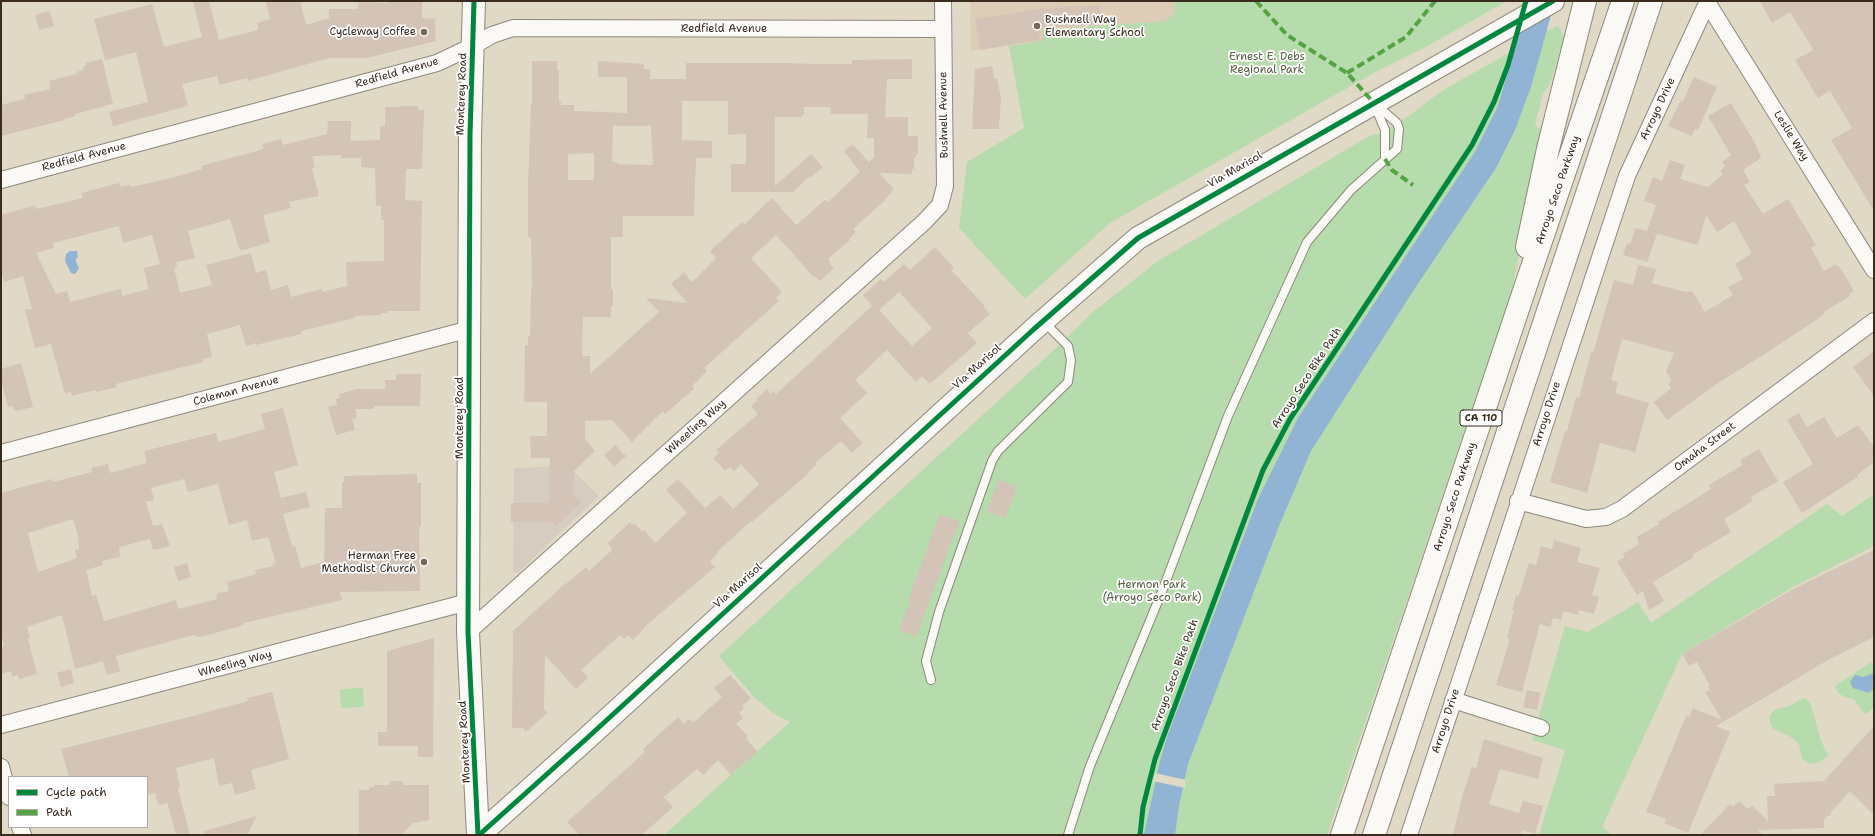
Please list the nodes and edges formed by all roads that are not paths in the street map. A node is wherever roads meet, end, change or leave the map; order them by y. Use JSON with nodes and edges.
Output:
{"nodes":[{"id":1,"x":474,"y":1,"type":"edge"},
{"id":2,"x":943,"y":1,"type":"edge"},
{"id":3,"x":1553,"y":1,"type":"edge"},
{"id":4,"x":1585,"y":1,"type":"edge"},
{"id":5,"x":1622,"y":1,"type":"edge"},
{"id":6,"x":1651,"y":1,"type":"edge"},
{"id":7,"x":1708,"y":2,"type":"edge"},
{"id":8,"x":942,"y":29,"type":"junction"},
{"id":9,"x":473,"y":46,"type":"junction"},
{"id":10,"x":1374,"y":103,"type":"junction"},
{"id":11,"x":1385,"y":159,"type":"junction"},
{"id":12,"x":1,"y":180,"type":"edge"},
{"id":13,"x":924,"y":222,"type":"joint"},
{"id":14,"x":1874,"y":270,"type":"edge"},
{"id":15,"x":1526,"y":285,"type":"junction"},
{"id":16,"x":1874,"y":320,"type":"edge"},
{"id":17,"x":1043,"y":322,"type":"junction"},
{"id":18,"x":470,"y":329,"type":"junction"},
{"id":19,"x":1,"y":453,"type":"edge"},
{"id":20,"x":1518,"y":501,"type":"junction"},
{"id":21,"x":468,"y":602,"type":"junction"},
{"id":22,"x":468,"y":632,"type":"junction"},
{"id":23,"x":931,"y":680,"type":"dead end"},
{"id":24,"x":1453,"y":700,"type":"junction"},
{"id":25,"x":1,"y":725,"type":"edge"},
{"id":26,"x":1541,"y":728,"type":"dead end"},
{"id":27,"x":1,"y":767,"type":"edge"},
{"id":28,"x":8,"y":793,"type":"edge"},
{"id":29,"x":479,"y":835,"type":"edge"},
{"id":30,"x":1068,"y":835,"type":"edge"},
{"id":31,"x":1342,"y":835,"type":"edge"},
{"id":32,"x":1374,"y":835,"type":"edge"},
{"id":33,"x":1409,"y":835,"type":"edge"}],
"edges":[{"from":1,"to":9,"type":"main road","name":"Monterey Road"},
{"from":2,"to":8,"type":"street","name":"Bushnell Avenue"},
{"from":3,"to":10,"type":"main road","name":"Via Marisol"},
{"from":4,"to":15,"type":"main road"},
{"from":5,"to":15,"type":"main road","name":"Arroyo Seco Parkway","number":"CA 110"},
{"from":6,"to":32,"type":"main road","number":"CA 110"},
{"from":7,"to":14,"type":"street","name":"Leslie Way"},
{"from":7,"to":20,"type":"street","name":"Arroyo Drive"},
{"from":8,"to":9,"type":"street","name":"Redfield Avenue"},
{"from":8,"to":13,"type":"street","name":"Bushnell Avenue"},
{"from":9,"to":12,"type":"street","name":"Redfield Avenue"},
{"from":9,"to":18,"type":"main road","name":"Monterey Road"},
{"from":10,"to":11,"type":"lane"},
{"from":10,"to":11,"type":"lane"},
{"from":10,"to":17,"type":"main road","name":"Via Marisol"},
{"from":11,"to":30,"type":"lane"},
{"from":13,"to":22,"type":"street","name":"Wheeling Way"},
{"from":15,"to":31,"type":"main road","name":"Arroyo Seco Parkway","number":"CA 110"},
{"from":16,"to":20,"type":"street","name":"Omaha Street"},
{"from":17,"to":23,"type":"lane"},
{"from":17,"to":29,"type":"main road","name":"Via Marisol"},
{"from":18,"to":19,"type":"street","name":"Coleman Avenue"},
{"from":18,"to":21,"type":"main road","name":"Monterey Road"},
{"from":20,"to":24,"type":"street","name":"Arroyo Drive"},
{"from":21,"to":22,"type":"main road","name":"Monterey Road"},
{"from":21,"to":25,"type":"street","name":"Wheeling Way"},
{"from":22,"to":29,"type":"main road","name":"Monterey Road"},
{"from":24,"to":26,"type":"street"},
{"from":24,"to":33,"type":"street","name":"Arroyo Drive"},
{"from":27,"to":28,"type":"street"}]}
